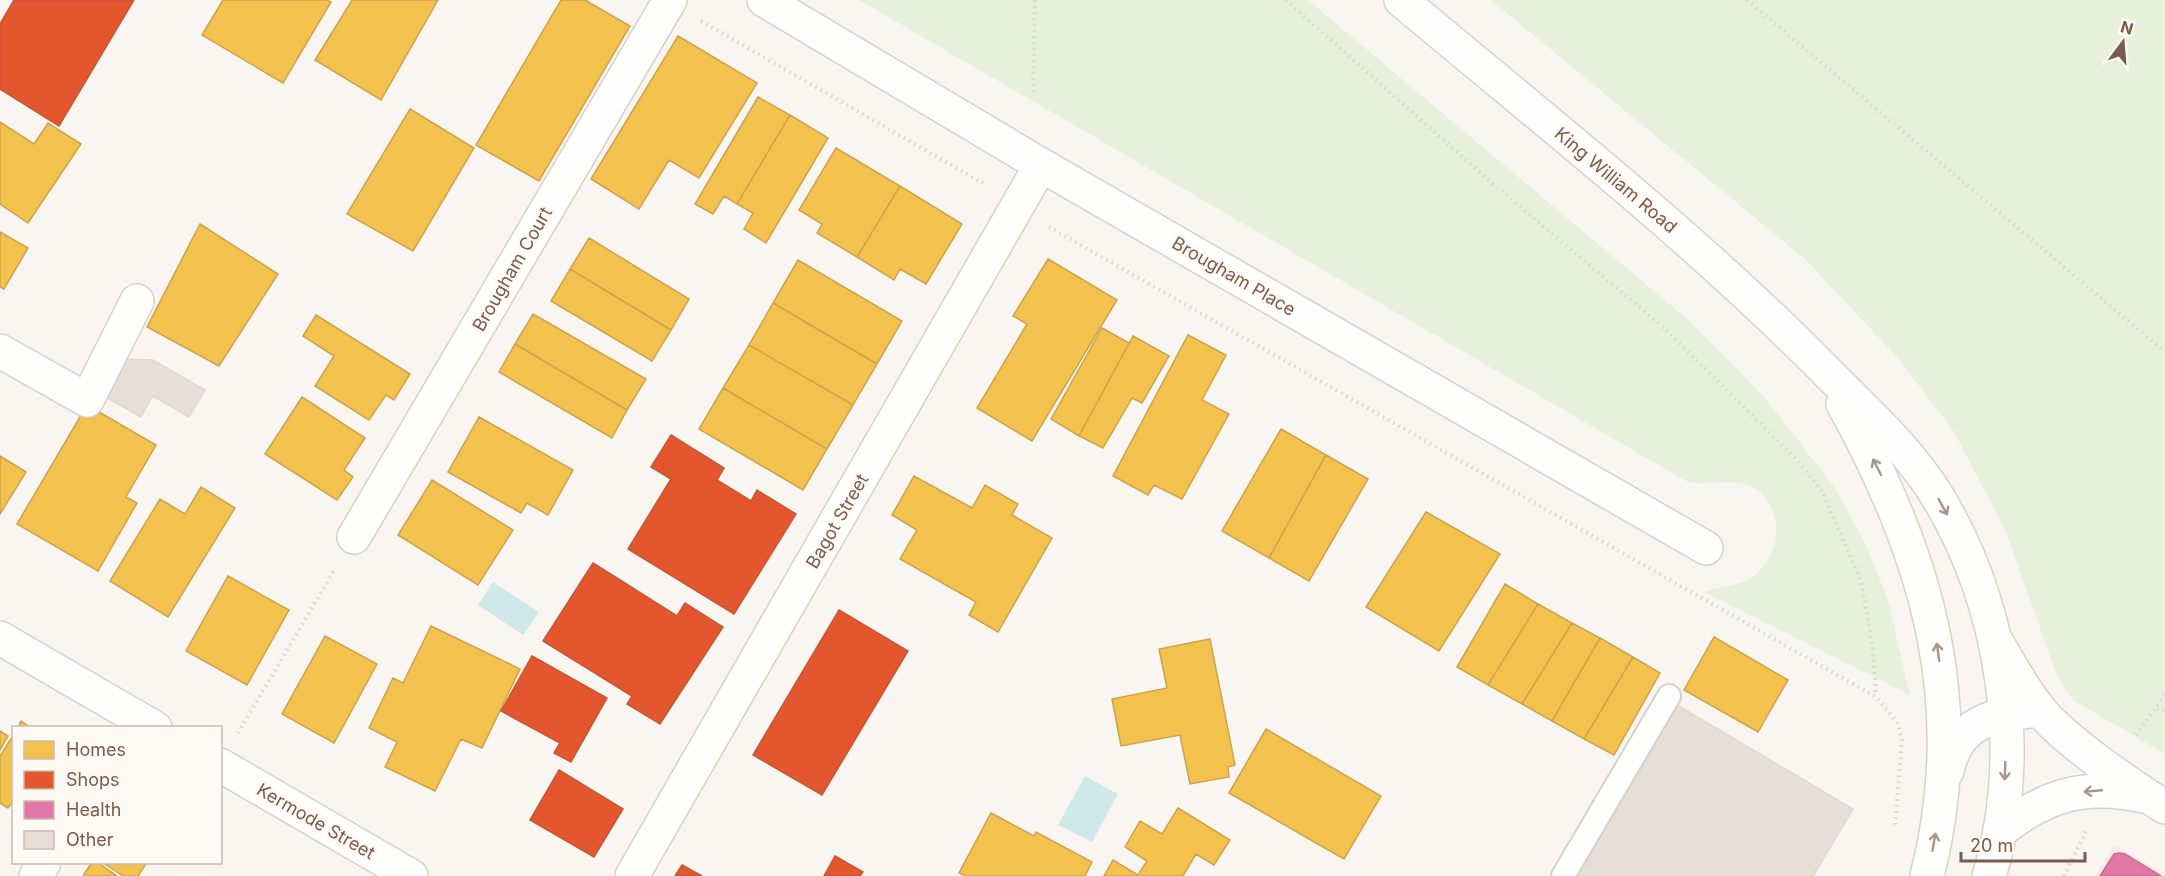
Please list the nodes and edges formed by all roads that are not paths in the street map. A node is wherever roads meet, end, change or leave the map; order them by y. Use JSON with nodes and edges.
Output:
{"nodes":[{"id":1,"x":764,"y":0,"type":"edge"},
{"id":2,"x":1401,"y":0,"type":"edge"},
{"id":3,"x":669,"y":1,"type":"edge"},
{"id":4,"x":1041,"y":165,"type":"junction"},
{"id":5,"x":137,"y":301,"type":"dead end"},
{"id":6,"x":0,"y":351,"type":"edge"},
{"id":7,"x":1823,"y":368,"type":"junction"},
{"id":8,"x":354,"y":537,"type":"road end"},
{"id":9,"x":1706,"y":548,"type":"dead end"},
{"id":10,"x":1993,"y":635,"type":"junction"},
{"id":11,"x":0,"y":638,"type":"edge"},
{"id":12,"x":1669,"y":696,"type":"dead end"},
{"id":13,"x":2040,"y":710,"type":"junction"},
{"id":14,"x":2006,"y":713,"type":"junction"},
{"id":15,"x":137,"y":723,"type":"edge"},
{"id":16,"x":226,"y":754,"type":"edge"},
{"id":17,"x":2158,"y":802,"type":"edge"},
{"id":18,"x":1940,"y":808,"type":"junction"},
{"id":19,"x":2000,"y":831,"type":"junction"},
{"id":20,"x":411,"y":876,"type":"edge"},
{"id":21,"x":632,"y":876,"type":"edge"},
{"id":22,"x":1563,"y":876,"type":"edge"},
{"id":23,"x":1927,"y":876,"type":"edge"},
{"id":24,"x":1989,"y":876,"type":"edge"}],
"edges":[{"from":1,"to":4,"type":"street","name":"Brougham Place"},
{"from":2,"to":7,"type":"street","name":"King William Road"},
{"from":3,"to":8,"type":"street","name":"Brougham Court"},
{"from":4,"to":9,"type":"street","name":"Brougham Place"},
{"from":4,"to":21,"type":"street","name":"Bagot Street"},
{"from":5,"to":6,"type":"street"},
{"from":7,"to":10,"type":"street","name":"King William Road","one_way":true},
{"from":18,"to":7,"type":"street","name":"King William Road","one_way":true},
{"from":10,"to":13,"type":"street"},
{"from":10,"to":14,"type":"street","name":"King William Road"},
{"from":11,"to":15,"type":"street"},
{"from":12,"to":22,"type":"lane"},
{"from":13,"to":14,"type":"street"},
{"from":13,"to":17,"type":"street"},
{"from":14,"to":18,"type":"street"},
{"from":14,"to":19,"type":"street","name":"King William Road","one_way":true},
{"from":16,"to":20,"type":"street","name":"Kermode Street"},
{"from":17,"to":19,"type":"street","one_way":true},
{"from":23,"to":18,"type":"street","name":"King William Road","one_way":true},
{"from":19,"to":24,"type":"street","name":"King William Road"}]}
